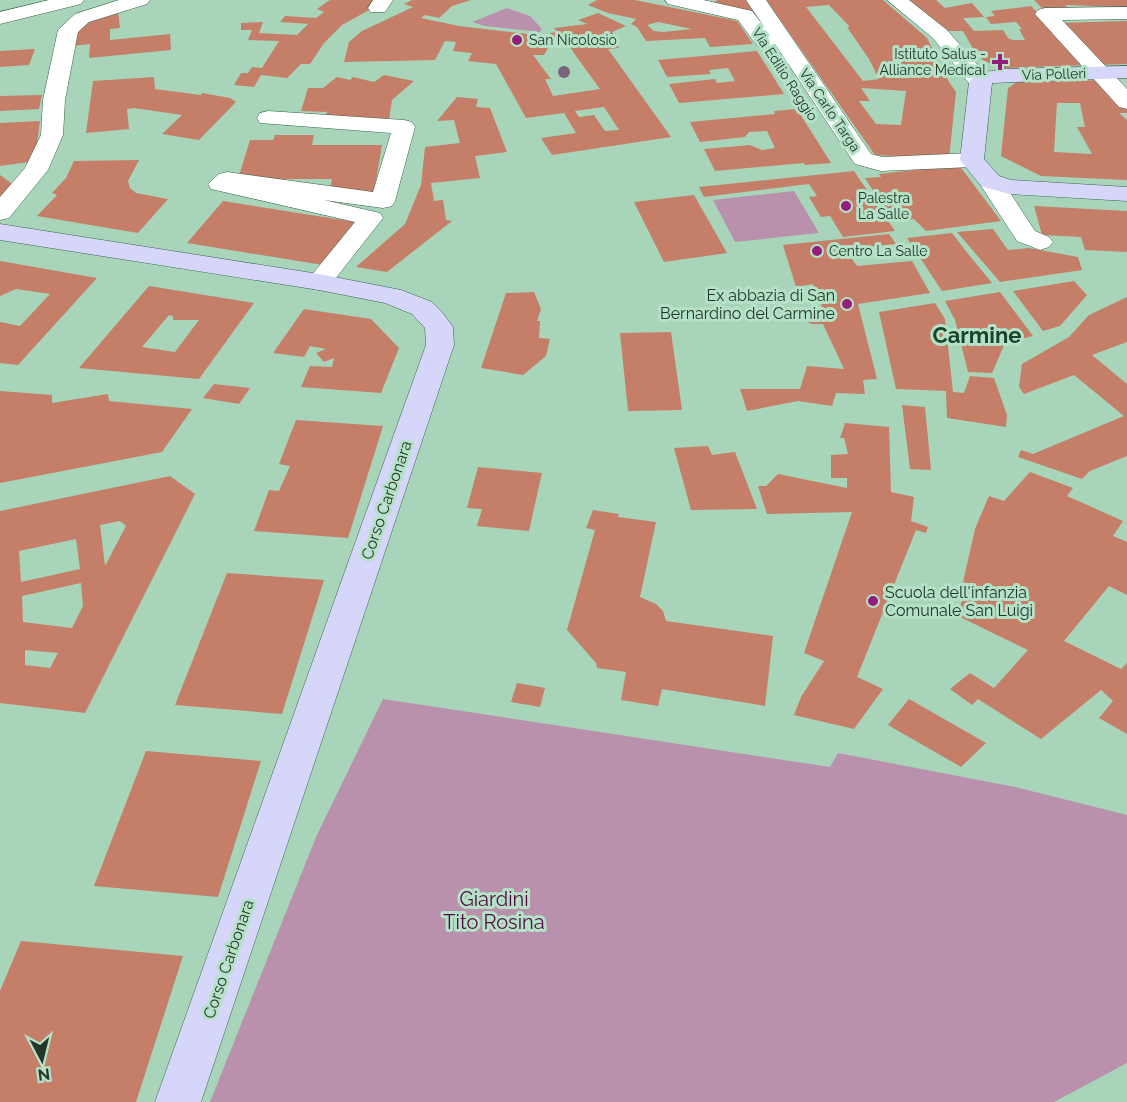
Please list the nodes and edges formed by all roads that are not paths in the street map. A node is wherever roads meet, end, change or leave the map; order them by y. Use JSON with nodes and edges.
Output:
{"nodes":[{"id":1,"x":20,"y":0,"type":"edge"},
{"id":2,"x":74,"y":0,"type":"edge"},
{"id":3,"x":140,"y":0,"type":"edge"},
{"id":4,"x":675,"y":0,"type":"edge"},
{"id":5,"x":756,"y":0,"type":"edge"},
{"id":6,"x":897,"y":0,"type":"edge"},
{"id":7,"x":0,"y":9,"type":"edge"},
{"id":8,"x":1127,"y":13,"type":"edge"},
{"id":9,"x":0,"y":18,"type":"edge"},
{"id":10,"x":1099,"y":72,"type":"junction"},
{"id":11,"x":1127,"y":72,"type":"edge"},
{"id":12,"x":980,"y":82,"type":"junction"},
{"id":13,"x":1127,"y":102,"type":"edge"},
{"id":14,"x":268,"y":118,"type":"dead end"},
{"id":15,"x":972,"y":160,"type":"junction"},
{"id":16,"x":844,"y":164,"type":"dead end"},
{"id":17,"x":990,"y":180,"type":"junction"},
{"id":18,"x":1127,"y":194,"type":"edge"},
{"id":19,"x":0,"y":213,"type":"edge"},
{"id":20,"x":0,"y":232,"type":"edge"},
{"id":21,"x":1040,"y":242,"type":"dead end"},
{"id":22,"x":319,"y":282,"type":"junction"},
{"id":23,"x":178,"y":1102,"type":"edge"}],
"edges":[{"from":1,"to":7,"type":"street"},
{"from":2,"to":9,"type":"street"},
{"from":3,"to":19,"type":"street"},
{"from":4,"to":16,"type":"street","name":"Via Edilio Raggio"},
{"from":5,"to":15,"type":"street","name":"Via Carlo Targa"},
{"from":6,"to":12,"type":"street"},
{"from":8,"to":10,"type":"street"},
{"from":10,"to":11,"type":"street","name":"Via Polleri"},
{"from":10,"to":12,"type":"street","name":"Via Polleri"},
{"from":10,"to":13,"type":"street"},
{"from":12,"to":15,"type":"street"},
{"from":14,"to":22,"type":"street"},
{"from":15,"to":17,"type":"street"},
{"from":17,"to":18,"type":"street"},
{"from":17,"to":21,"type":"street"},
{"from":20,"to":22,"type":"street","name":"Corso Carbonara"},
{"from":22,"to":23,"type":"street","name":"Corso Carbonara"}]}
